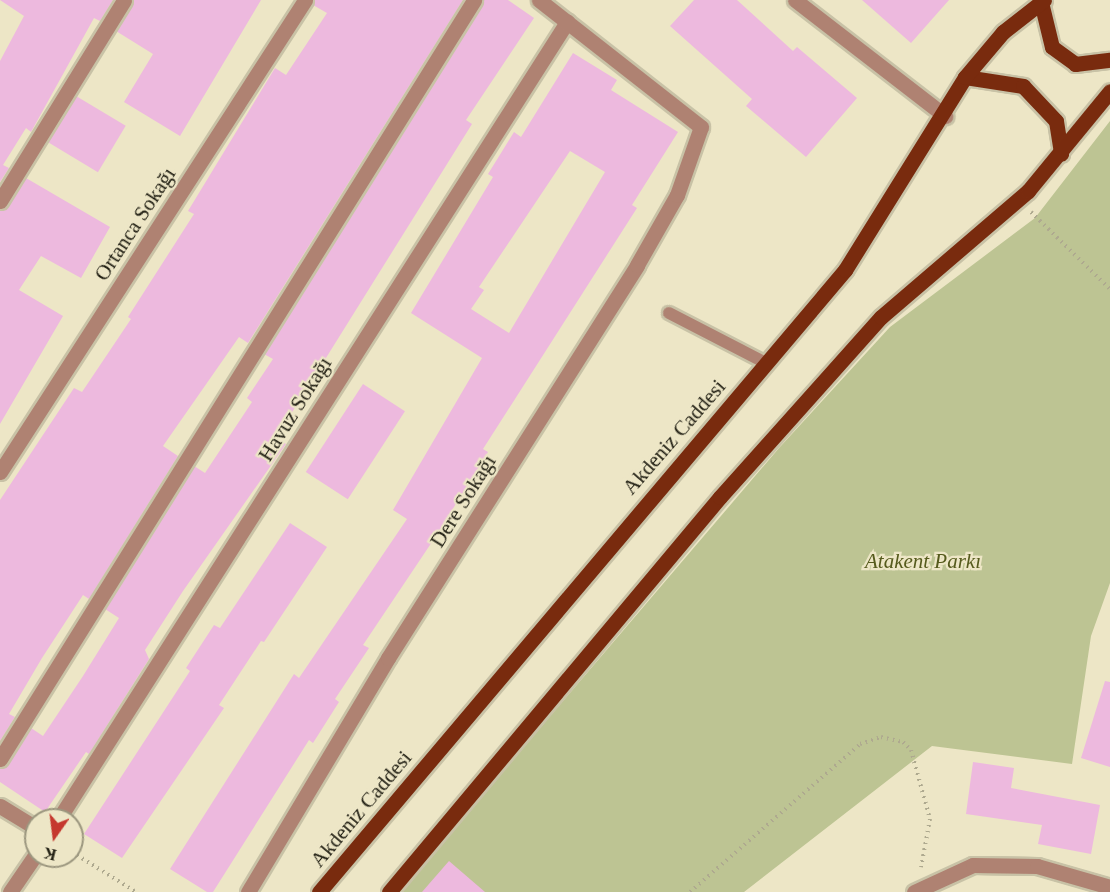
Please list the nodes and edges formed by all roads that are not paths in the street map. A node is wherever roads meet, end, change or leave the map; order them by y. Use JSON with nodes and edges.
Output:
{"nodes":[{"id":1,"x":124,"y":0,"type":"edge"},
{"id":2,"x":304,"y":0,"type":"edge"},
{"id":3,"x":474,"y":0,"type":"edge"},
{"id":4,"x":539,"y":0,"type":"edge"},
{"id":5,"x":795,"y":0,"type":"edge"},
{"id":6,"x":1042,"y":1,"type":"edge"},
{"id":7,"x":567,"y":22,"type":"junction"},
{"id":8,"x":1110,"y":60,"type":"edge"},
{"id":9,"x":965,"y":77,"type":"junction"},
{"id":10,"x":1110,"y":92,"type":"edge"},
{"id":11,"x":945,"y":116,"type":"junction"},
{"id":12,"x":1061,"y":154,"type":"junction"},
{"id":13,"x":0,"y":201,"type":"edge"},
{"id":14,"x":669,"y":313,"type":"dead end"},
{"id":15,"x":765,"y":363,"type":"junction"},
{"id":16,"x":0,"y":472,"type":"edge"},
{"id":17,"x":0,"y":759,"type":"edge"},
{"id":18,"x":0,"y":806,"type":"edge"},
{"id":19,"x":66,"y":808,"type":"edge"},
{"id":20,"x":24,"y":821,"type":"edge"},
{"id":21,"x":26,"y":868,"type":"edge"},
{"id":22,"x":1110,"y":887,"type":"edge"},
{"id":23,"x":253,"y":890,"type":"edge"},
{"id":24,"x":916,"y":890,"type":"edge"},
{"id":25,"x":10,"y":892,"type":"edge"},
{"id":26,"x":319,"y":892,"type":"edge"},
{"id":27,"x":389,"y":892,"type":"edge"}],
"edges":[{"from":1,"to":13,"type":"street"},
{"from":2,"to":16,"type":"street","name":"Ortanca Sokağı"},
{"from":3,"to":17,"type":"street"},
{"from":4,"to":7,"type":"street"},
{"from":5,"to":11,"type":"street"},
{"from":6,"to":8,"type":"main road"},
{"from":6,"to":9,"type":"main road","name":"Akdeniz Caddesi"},
{"from":7,"to":19,"type":"street","name":"Havuz Sokağı"},
{"from":7,"to":23,"type":"street","name":"Dere Sokağı"},
{"from":9,"to":11,"type":"main road","name":"Akdeniz Caddesi"},
{"from":9,"to":12,"type":"main road"},
{"from":10,"to":12,"type":"main road"},
{"from":11,"to":15,"type":"main road","name":"Akdeniz Caddesi"},
{"from":12,"to":27,"type":"main road"},
{"from":14,"to":15,"type":"lane"},
{"from":15,"to":26,"type":"main road","name":"Akdeniz Caddesi"},
{"from":18,"to":20,"type":"street"},
{"from":21,"to":25,"type":"street"},
{"from":22,"to":24,"type":"street"}]}
